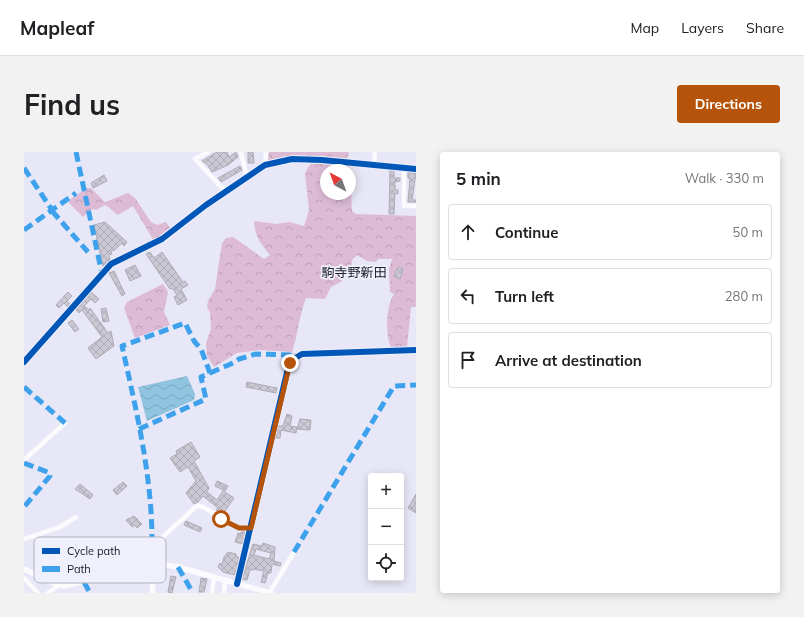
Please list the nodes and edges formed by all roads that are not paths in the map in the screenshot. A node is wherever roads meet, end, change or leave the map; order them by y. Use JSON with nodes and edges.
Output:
{"nodes":[{"id":1,"x":208,"y":152,"type":"edge"},
{"id":2,"x":241,"y":152,"type":"edge"},
{"id":3,"x":266,"y":152,"type":"edge"},
{"id":4,"x":375,"y":152,"type":"edge"},
{"id":5,"x":374,"y":164,"type":"junction"},
{"id":6,"x":265,"y":165,"type":"junction"},
{"id":7,"x":404,"y":168,"type":"junction"},
{"id":8,"x":416,"y":169,"type":"edge"},
{"id":9,"x":247,"y":177,"type":"junction"},
{"id":10,"x":225,"y":191,"type":"junction"},
{"id":11,"x":416,"y":206,"type":"edge"},
{"id":12,"x":416,"y":350,"type":"edge"},
{"id":13,"x":24,"y":362,"type":"edge"},
{"id":14,"x":65,"y":423,"type":"dead end"},
{"id":15,"x":24,"y":460,"type":"edge"},
{"id":16,"x":76,"y":517,"type":"dead end"},
{"id":17,"x":251,"y":528,"type":"junction"},
{"id":18,"x":162,"y":537,"type":"edge"},
{"id":19,"x":24,"y":539,"type":"edge"},
{"id":20,"x":294,"y":552,"type":"dead end"},
{"id":21,"x":166,"y":565,"type":"edge"},
{"id":22,"x":24,"y":568,"type":"edge"},
{"id":23,"x":34,"y":573,"type":"edge"},
{"id":24,"x":214,"y":577,"type":"junction"},
{"id":25,"x":24,"y":578,"type":"edge"},
{"id":26,"x":225,"y":580,"type":"junction"},
{"id":27,"x":55,"y":583,"type":"edge"},
{"id":28,"x":80,"y":583,"type":"edge"},
{"id":29,"x":152,"y":583,"type":"edge"},
{"id":30,"x":237,"y":584,"type":"junction"},
{"id":31,"x":59,"y":585,"type":"junction"},
{"id":32,"x":38,"y":593,"type":"edge"},
{"id":33,"x":48,"y":593,"type":"edge"},
{"id":34,"x":153,"y":593,"type":"edge"},
{"id":35,"x":212,"y":593,"type":"edge"},
{"id":36,"x":224,"y":593,"type":"edge"},
{"id":37,"x":270,"y":593,"type":"edge"}],
"edges":[{"from":1,"to":10,"type":"street"},
{"from":2,"to":9,"type":"street"},
{"from":3,"to":6,"type":"street"},
{"from":4,"to":5,"type":"street"},
{"from":5,"to":6,"type":"street"},
{"from":5,"to":7,"type":"street"},
{"from":6,"to":9,"type":"street"},
{"from":7,"to":8,"type":"street"},
{"from":7,"to":11,"type":"street"},
{"from":9,"to":10,"type":"street"},
{"from":10,"to":13,"type":"street"},
{"from":12,"to":17,"type":"street"},
{"from":14,"to":15,"type":"street"},
{"from":16,"to":19,"type":"street"},
{"from":17,"to":18,"type":"street"},
{"from":17,"to":30,"type":"street"},
{"from":20,"to":37,"type":"street"},
{"from":21,"to":24,"type":"street"},
{"from":22,"to":23,"type":"street"},
{"from":24,"to":26,"type":"street"},
{"from":24,"to":35,"type":"street"},
{"from":25,"to":32,"type":"street"},
{"from":26,"to":30,"type":"street"},
{"from":26,"to":36,"type":"street"},
{"from":27,"to":31,"type":"street"},
{"from":28,"to":31,"type":"street"},
{"from":29,"to":34,"type":"street"},
{"from":30,"to":37,"type":"street"},
{"from":31,"to":33,"type":"street"}]}
